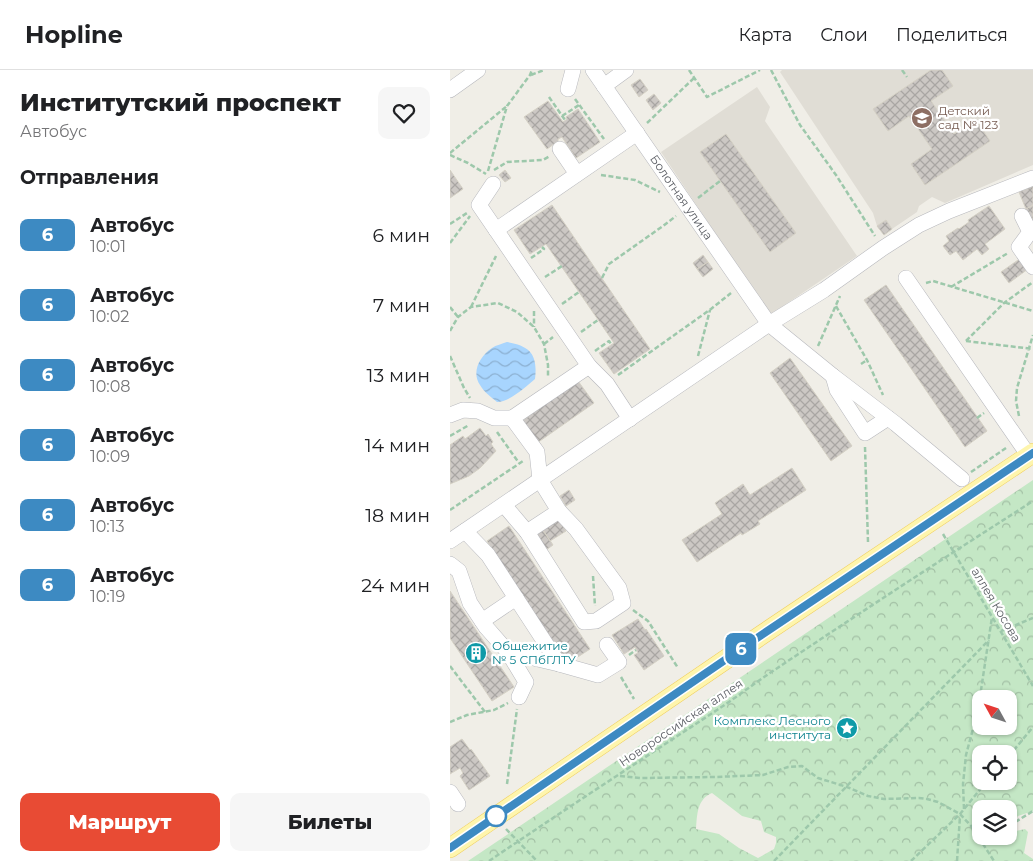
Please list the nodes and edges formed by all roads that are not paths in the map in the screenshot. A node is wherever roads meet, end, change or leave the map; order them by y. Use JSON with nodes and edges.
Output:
{"nodes":[{"id":1,"x":478,"y":70,"type":"edge"},
{"id":2,"x":573,"y":70,"type":"edge"},
{"id":3,"x":593,"y":70,"type":"edge"},
{"id":4,"x":626,"y":70,"type":"edge"},
{"id":5,"x":604,"y":86,"type":"junction"},
{"id":6,"x":450,"y":90,"type":"edge"},
{"id":7,"x":568,"y":90,"type":"road end"},
{"id":8,"x":637,"y":133,"type":"junction"},
{"id":9,"x":560,"y":149,"type":"road end"},
{"id":10,"x":579,"y":173,"type":"junction"},
{"id":11,"x":1033,"y":178,"type":"edge"},
{"id":12,"x":490,"y":179,"type":"road end"},
{"id":13,"x":1022,"y":216,"type":"dead end"},
{"id":14,"x":500,"y":236,"type":"junction"},
{"id":15,"x":1033,"y":267,"type":"edge"},
{"id":16,"x":909,"y":282,"type":"road end"},
{"id":17,"x":770,"y":324,"type":"junction"},
{"id":18,"x":586,"y":362,"type":"junction"},
{"id":19,"x":833,"y":376,"type":"junction"},
{"id":20,"x":450,"y":415,"type":"edge"},
{"id":21,"x":512,"y":418,"type":"junction"},
{"id":22,"x":888,"y":418,"type":"junction"},
{"id":23,"x":630,"y":419,"type":"junction"},
{"id":24,"x":1031,"y":455,"type":"edge"},
{"id":25,"x":962,"y":478,"type":"road end"},
{"id":26,"x":540,"y":480,"type":"junction"},
{"id":27,"x":504,"y":505,"type":"junction"},
{"id":28,"x":560,"y":511,"type":"junction"},
{"id":29,"x":527,"y":532,"type":"junction"},
{"id":30,"x":455,"y":536,"type":"edge"},
{"id":31,"x":450,"y":564,"type":"edge"},
{"id":32,"x":516,"y":598,"type":"junction"},
{"id":33,"x":482,"y":620,"type":"junction"},
{"id":34,"x":607,"y":645,"type":"dead end"},
{"id":35,"x":508,"y":652,"type":"junction"},
{"id":36,"x":559,"y":664,"type":"junction"},
{"id":37,"x":519,"y":698,"type":"road end"},
{"id":38,"x":450,"y":848,"type":"edge"}],
"edges":[{"from":1,"to":6,"type":"street"},
{"from":2,"to":7,"type":"street"},
{"from":3,"to":5,"type":"street","name":"Болотная улица"},
{"from":4,"to":5,"type":"street"},
{"from":5,"to":8,"type":"street","name":"Болотная улица"},
{"from":8,"to":10,"type":"street"},
{"from":8,"to":17,"type":"street","name":"Болотная улица"},
{"from":9,"to":10,"type":"street"},
{"from":10,"to":14,"type":"street"},
{"from":11,"to":17,"type":"street"},
{"from":12,"to":14,"type":"street"},
{"from":13,"to":15,"type":"street"},
{"from":14,"to":18,"type":"street"},
{"from":16,"to":24,"type":"street"},
{"from":17,"to":19,"type":"street","name":"Болотная улица"},
{"from":17,"to":23,"type":"street"},
{"from":18,"to":21,"type":"street"},
{"from":18,"to":23,"type":"street"},
{"from":19,"to":22,"type":"street","name":"Болотная улица"},
{"from":19,"to":22,"type":"street"},
{"from":20,"to":21,"type":"street"},
{"from":21,"to":26,"type":"street"},
{"from":22,"to":25,"type":"street","name":"Болотная улица"},
{"from":23,"to":26,"type":"street"},
{"from":24,"to":38,"type":"main road"},
{"from":26,"to":27,"type":"street"},
{"from":26,"to":28,"type":"street"},
{"from":27,"to":29,"type":"street"},
{"from":27,"to":30,"type":"street"},
{"from":28,"to":29,"type":"street"},
{"from":28,"to":29,"type":"street"},
{"from":30,"to":32,"type":"street"},
{"from":31,"to":33,"type":"street"},
{"from":32,"to":33,"type":"street"},
{"from":32,"to":36,"type":"street"},
{"from":33,"to":35,"type":"street"},
{"from":34,"to":36,"type":"street"},
{"from":35,"to":36,"type":"street"},
{"from":35,"to":37,"type":"street"}]}
